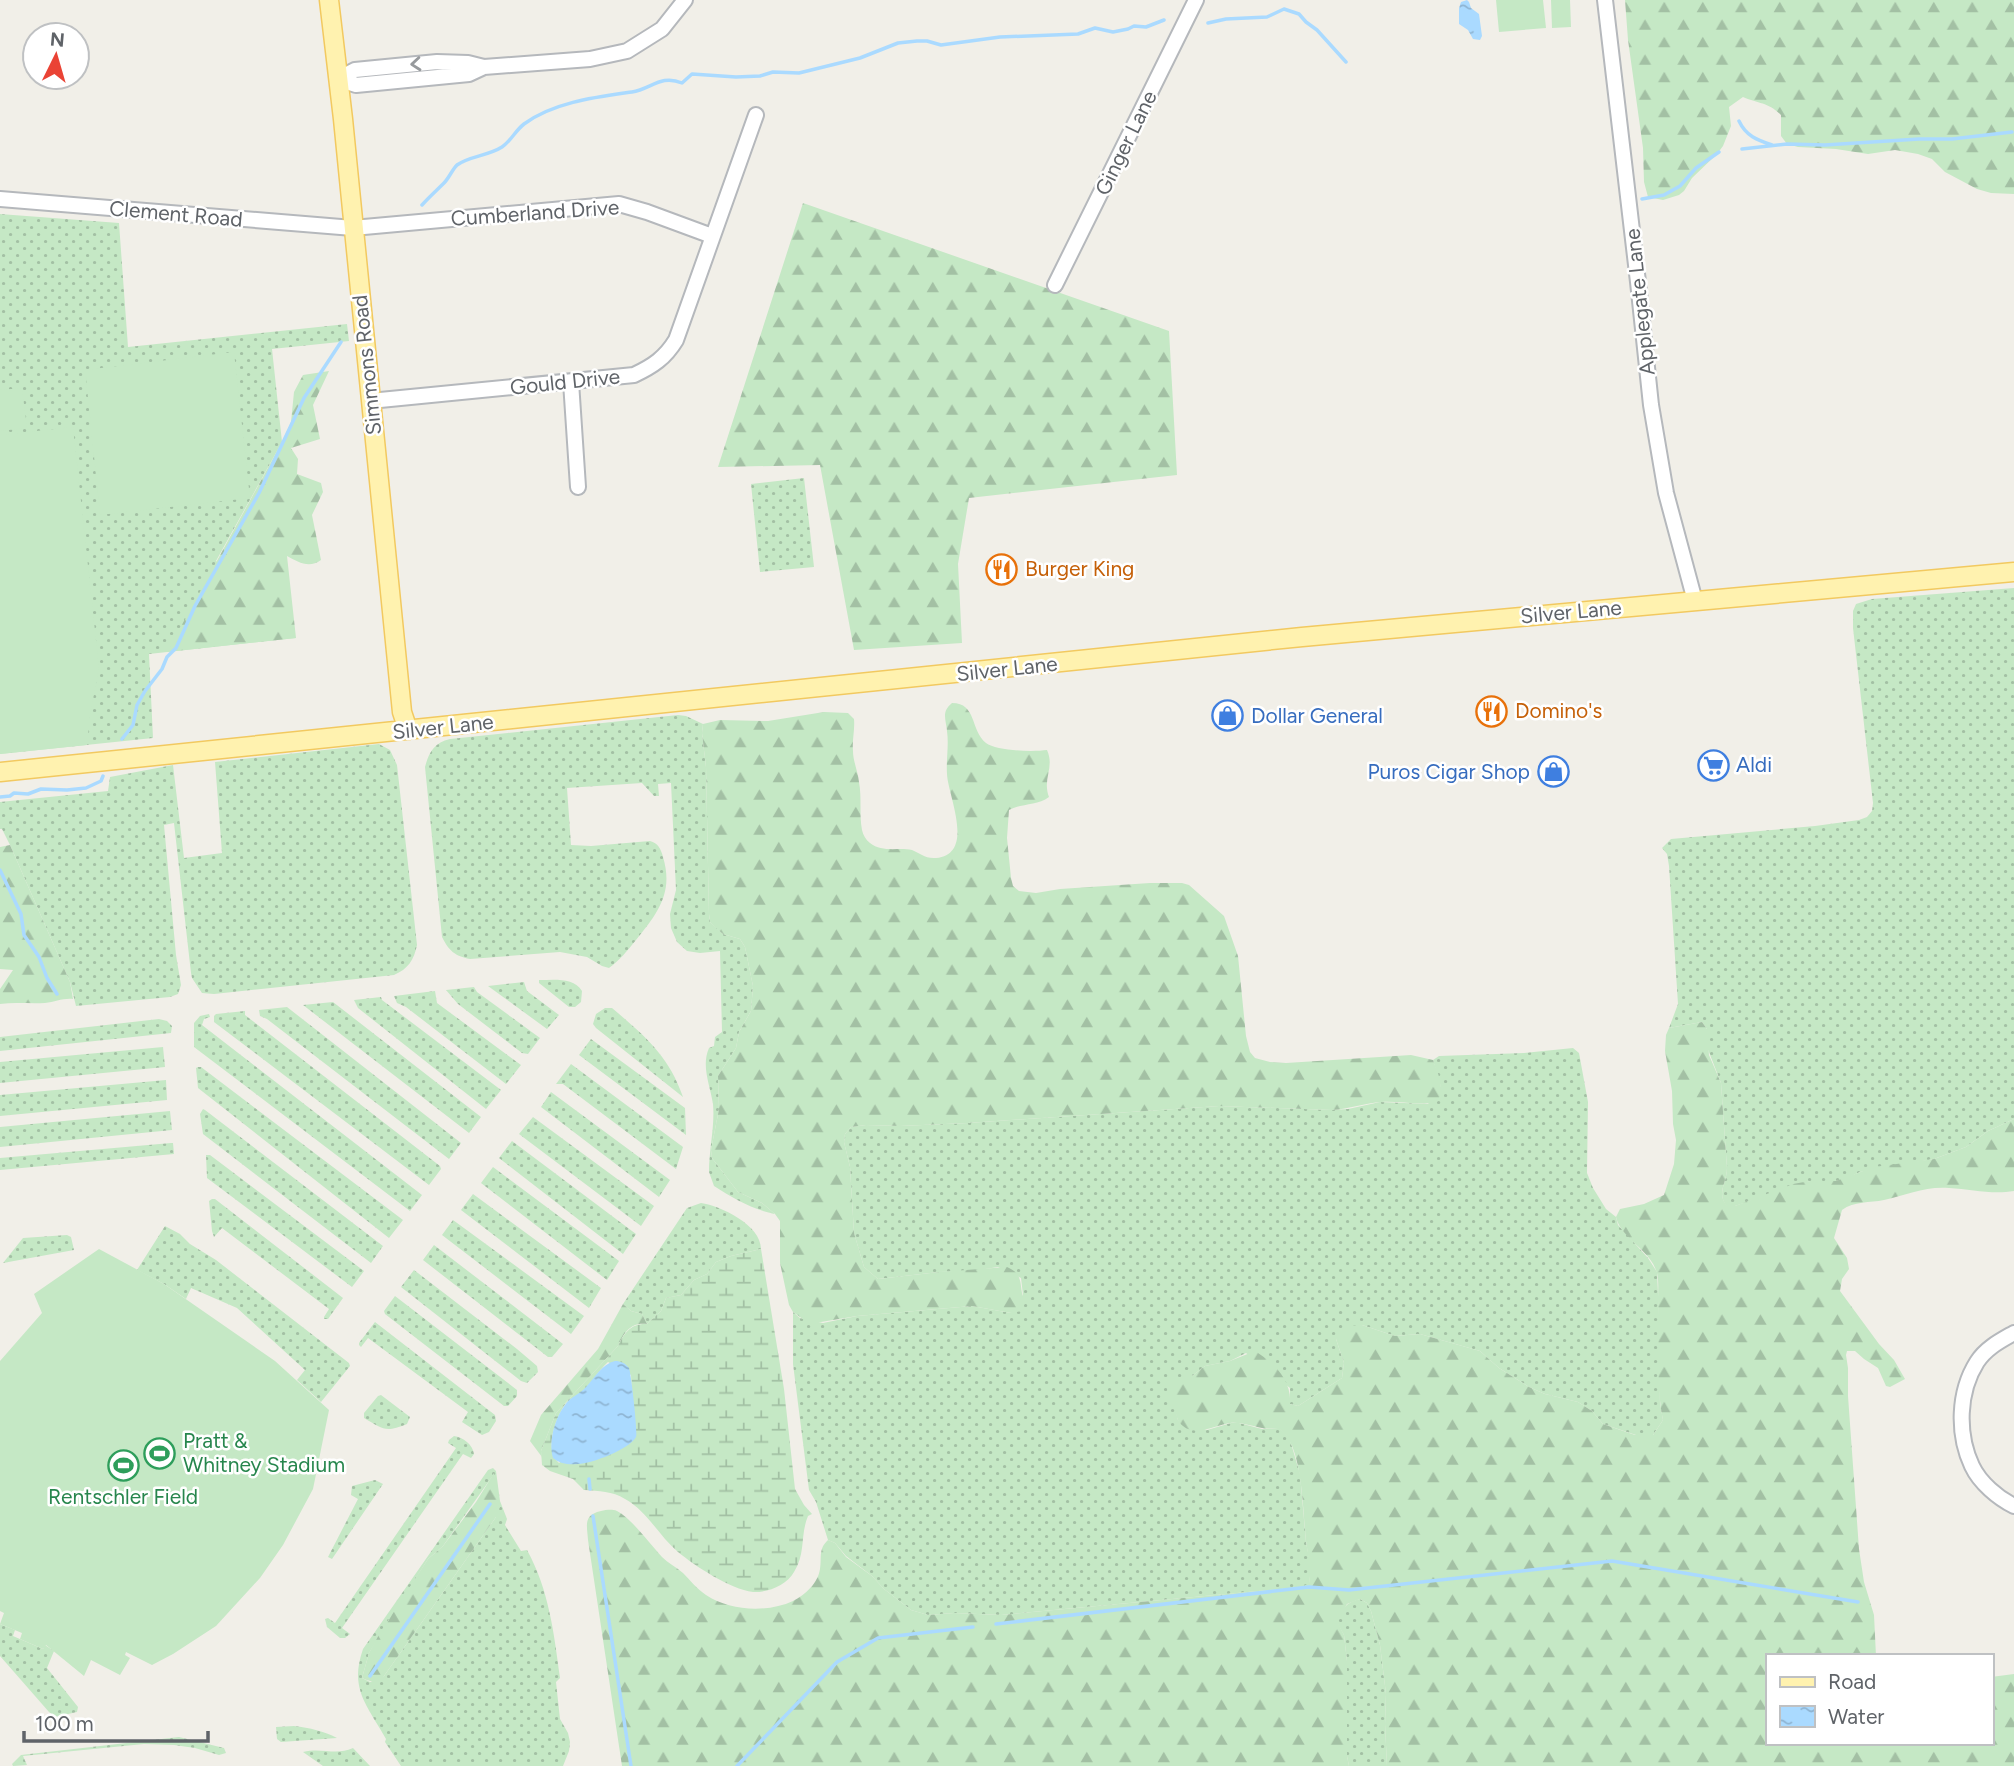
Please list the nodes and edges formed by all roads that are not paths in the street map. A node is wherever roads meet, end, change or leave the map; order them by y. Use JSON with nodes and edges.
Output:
{"nodes":[{"id":1,"x":329,"y":0,"type":"edge"},
{"id":2,"x":685,"y":0,"type":"edge"},
{"id":3,"x":1196,"y":0,"type":"edge"},
{"id":4,"x":1605,"y":0,"type":"edge"},
{"id":5,"x":338,"y":79,"type":"junction"},
{"id":6,"x":756,"y":115,"type":"dead end"},
{"id":7,"x":0,"y":199,"type":"edge"},
{"id":8,"x":353,"y":228,"type":"junction"},
{"id":9,"x":712,"y":236,"type":"junction"},
{"id":10,"x":1055,"y":285,"type":"dead end"},
{"id":11,"x":571,"y":382,"type":"junction"},
{"id":12,"x":370,"y":401,"type":"junction"},
{"id":13,"x":578,"y":488,"type":"dead end"},
{"id":14,"x":2014,"y":572,"type":"edge"},
{"id":15,"x":1695,"y":601,"type":"junction"},
{"id":16,"x":408,"y":730,"type":"junction"},
{"id":17,"x":0,"y":772,"type":"edge"},
{"id":18,"x":2014,"y":1333,"type":"edge"},
{"id":19,"x":2014,"y":1506,"type":"edge"}],
"edges":[{"from":1,"to":5,"type":"main road","name":"Simmons Road"},
{"from":2,"to":5,"type":"street"},
{"from":3,"to":10,"type":"street","name":"Ginger Lane"},
{"from":4,"to":15,"type":"street","name":"Applegate Lane"},
{"from":5,"to":8,"type":"main road","name":"Simmons Road"},
{"from":6,"to":9,"type":"street","name":"Gould Drive"},
{"from":7,"to":8,"type":"street","name":"Clement Road"},
{"from":8,"to":9,"type":"street","name":"Cumberland Drive"},
{"from":8,"to":12,"type":"main road","name":"Simmons Road"},
{"from":9,"to":11,"type":"street","name":"Gould Drive"},
{"from":11,"to":12,"type":"street","name":"Gould Drive"},
{"from":11,"to":13,"type":"street"},
{"from":12,"to":16,"type":"main road","name":"Simmons Road"},
{"from":14,"to":15,"type":"main road","name":"Silver Lane"},
{"from":15,"to":16,"type":"main road","name":"Silver Lane"},
{"from":16,"to":17,"type":"main road","name":"Silver Lane"},
{"from":18,"to":19,"type":"street"}]}
